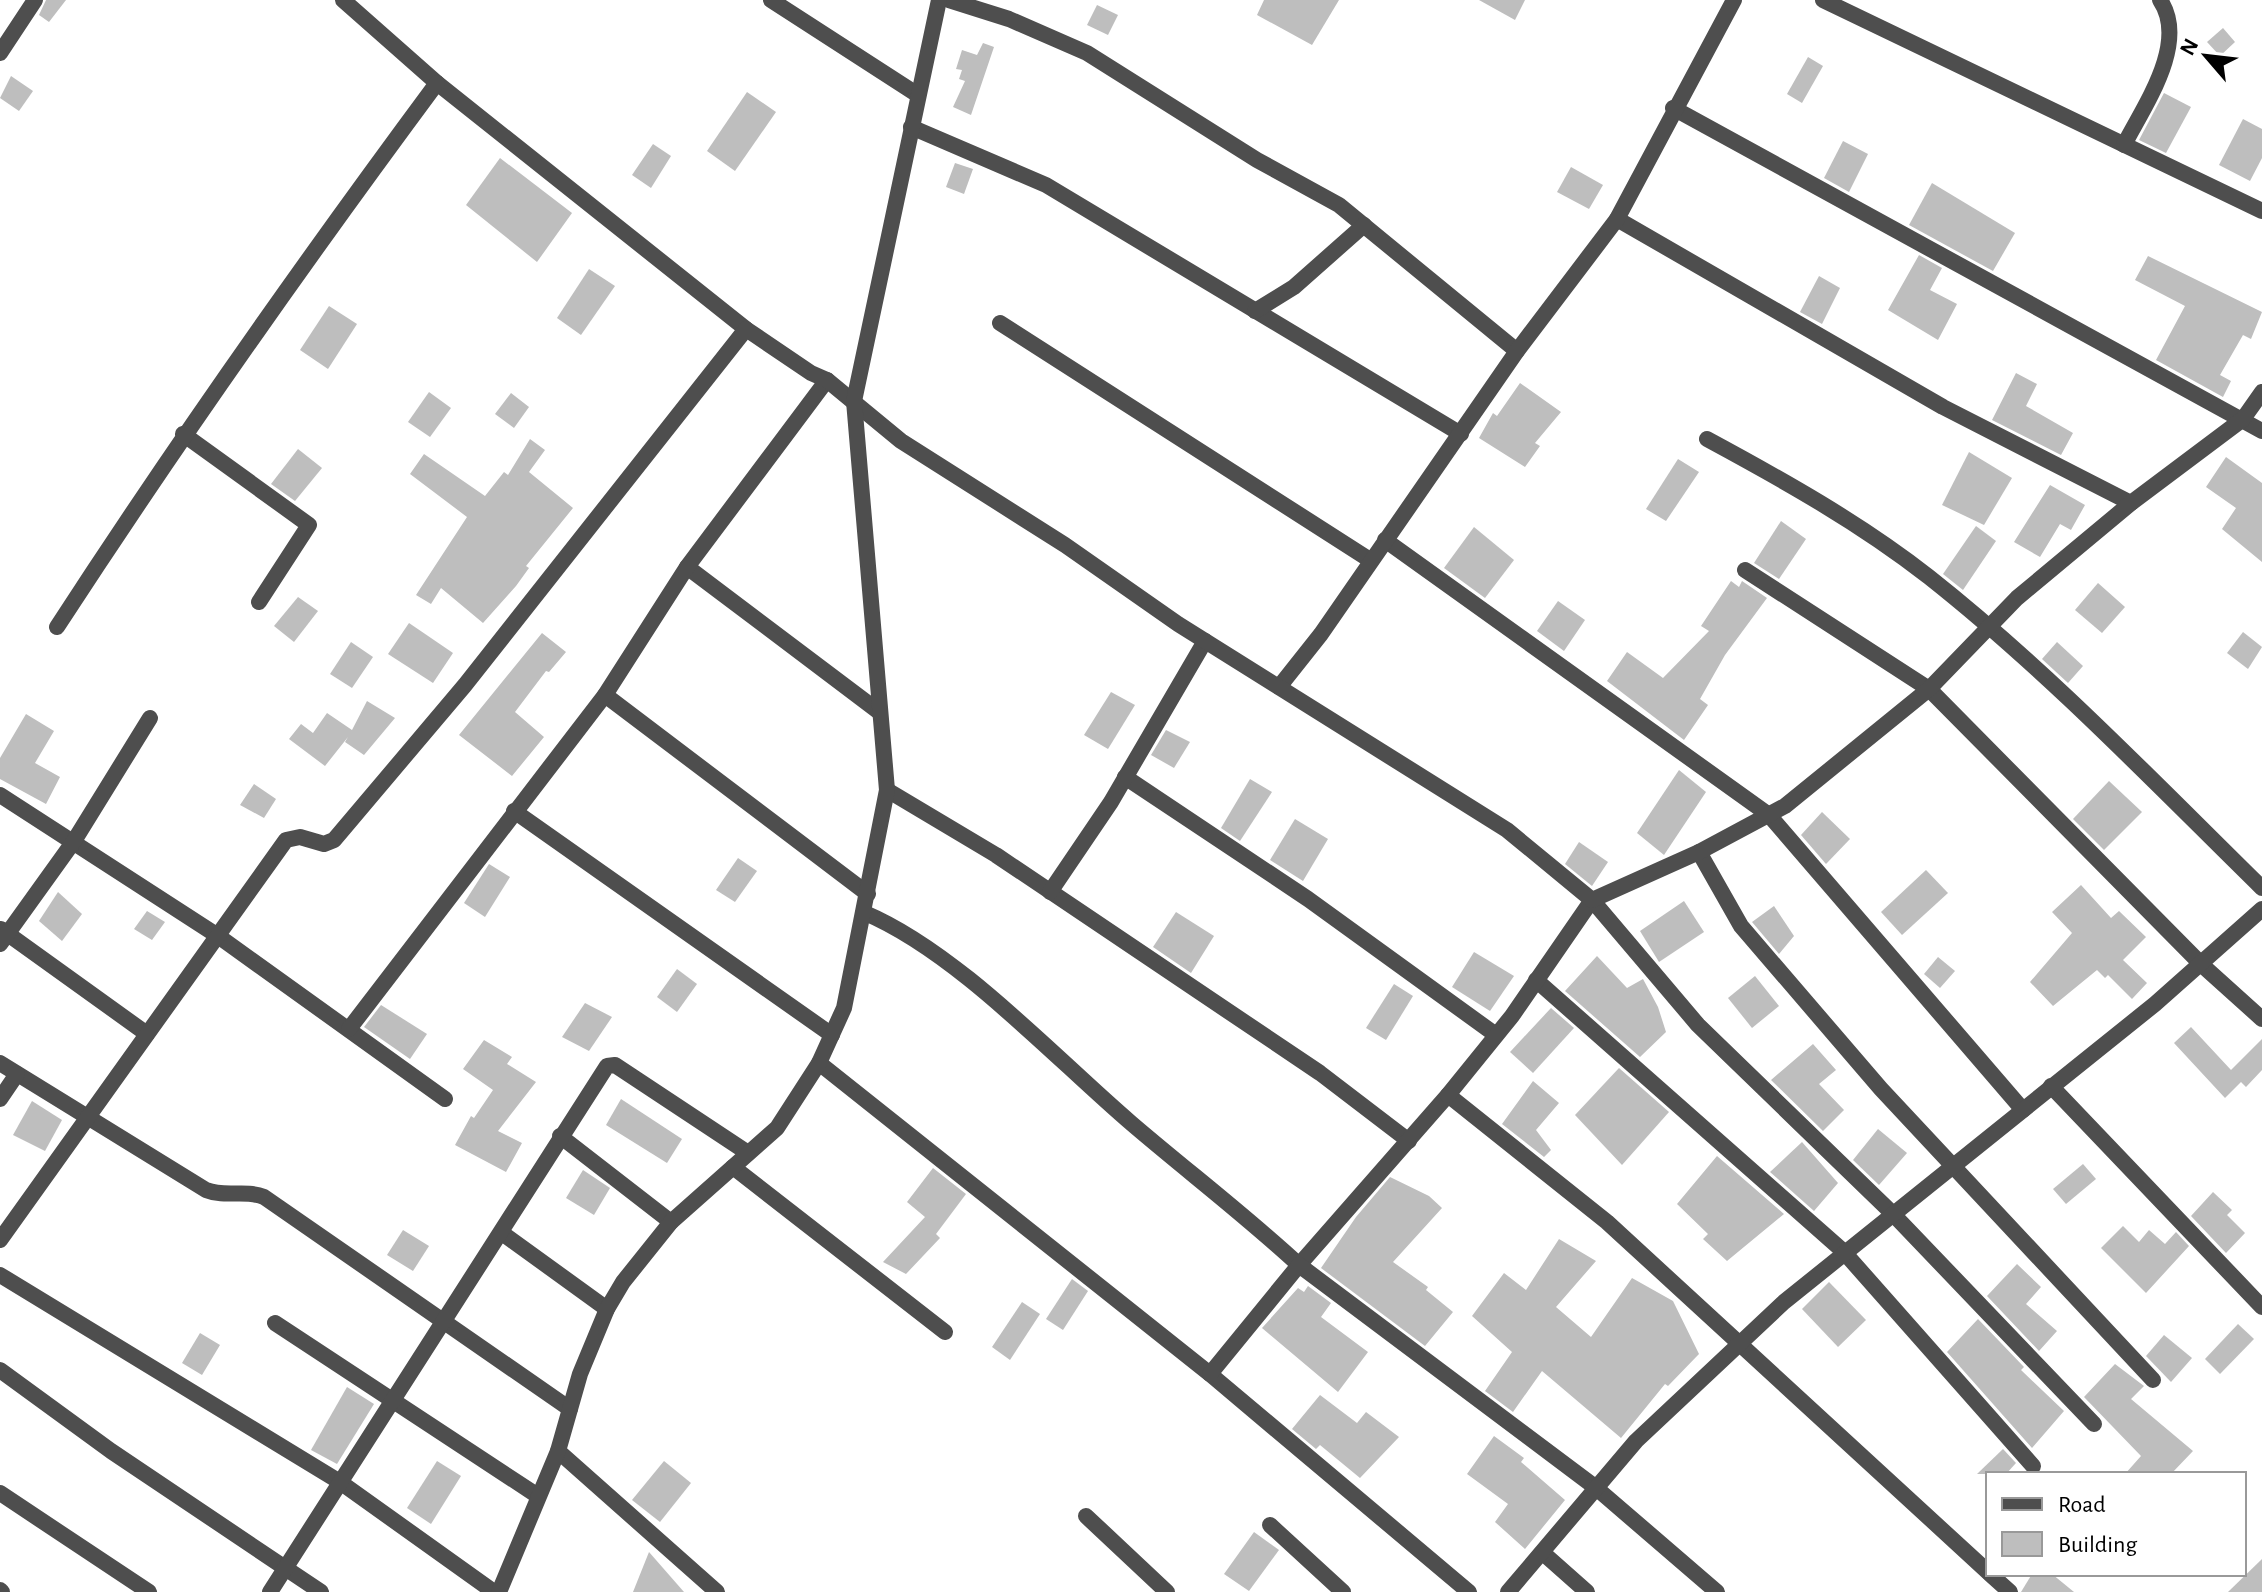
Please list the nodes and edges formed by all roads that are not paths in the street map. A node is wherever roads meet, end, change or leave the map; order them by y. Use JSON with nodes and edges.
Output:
{"nodes":[{"id":1,"x":35,"y":0,"type":"edge"},
{"id":2,"x":343,"y":0,"type":"edge"},
{"id":3,"x":771,"y":0,"type":"edge"},
{"id":4,"x":939,"y":0,"type":"edge"},
{"id":5,"x":949,"y":0,"type":"edge"},
{"id":6,"x":1734,"y":0,"type":"edge"},
{"id":7,"x":1823,"y":0,"type":"edge"},
{"id":8,"x":2160,"y":0,"type":"edge"},
{"id":9,"x":0,"y":53,"type":"edge"},
{"id":10,"x":437,"y":83,"type":"junction"},
{"id":11,"x":918,"y":95,"type":"junction"},
{"id":12,"x":1673,"y":108,"type":"junction"},
{"id":13,"x":911,"y":127,"type":"junction"},
{"id":14,"x":2124,"y":145,"type":"junction"},
{"id":15,"x":2262,"y":211,"type":"edge"},
{"id":16,"x":1617,"y":219,"type":"junction"},
{"id":17,"x":1364,"y":225,"type":"junction"},
{"id":18,"x":1255,"y":311,"type":"junction"},
{"id":19,"x":1000,"y":323,"type":"dead end"},
{"id":20,"x":746,"y":329,"type":"junction"},
{"id":21,"x":1517,"y":351,"type":"junction"},
{"id":22,"x":827,"y":380,"type":"junction"},
{"id":23,"x":2262,"y":392,"type":"edge"},
{"id":24,"x":854,"y":401,"type":"junction"},
{"id":25,"x":2243,"y":419,"type":"junction"},
{"id":26,"x":2262,"y":431,"type":"edge"},
{"id":27,"x":183,"y":434,"type":"junction"},
{"id":28,"x":1461,"y":434,"type":"junction"},
{"id":29,"x":1707,"y":439,"type":"dead end"},
{"id":30,"x":2131,"y":503,"type":"junction"},
{"id":31,"x":1385,"y":540,"type":"junction"},
{"id":32,"x":1370,"y":560,"type":"junction"},
{"id":33,"x":687,"y":567,"type":"junction"},
{"id":34,"x":1745,"y":570,"type":"dead end"},
{"id":35,"x":259,"y":602,"type":"dead end"},
{"id":36,"x":57,"y":627,"type":"dead end"},
{"id":37,"x":1990,"y":629,"type":"junction"},
{"id":38,"x":1205,"y":641,"type":"junction"},
{"id":39,"x":1279,"y":687,"type":"junction"},
{"id":40,"x":1929,"y":689,"type":"junction"},
{"id":41,"x":605,"y":695,"type":"junction"},
{"id":42,"x":878,"y":711,"type":"junction"},
{"id":43,"x":150,"y":718,"type":"dead end"},
{"id":44,"x":1125,"y":777,"type":"junction"},
{"id":45,"x":887,"y":790,"type":"junction"},
{"id":46,"x":0,"y":795,"type":"edge"},
{"id":47,"x":514,"y":811,"type":"junction"},
{"id":48,"x":1769,"y":815,"type":"junction"},
{"id":49,"x":74,"y":841,"type":"junction"},
{"id":50,"x":1699,"y":852,"type":"junction"},
{"id":51,"x":2262,"y":888,"type":"edge"},
{"id":52,"x":1050,"y":892,"type":"junction"},
{"id":53,"x":868,"y":894,"type":"junction"},
{"id":54,"x":1592,"y":900,"type":"junction"},
{"id":55,"x":2262,"y":909,"type":"edge"},
{"id":56,"x":865,"y":913,"type":"junction"},
{"id":57,"x":3,"y":935,"type":"edge"},
{"id":58,"x":218,"y":936,"type":"junction"},
{"id":59,"x":2202,"y":965,"type":"junction"},
{"id":60,"x":1536,"y":980,"type":"junction"},
{"id":61,"x":2262,"y":1019,"type":"edge"},
{"id":62,"x":349,"y":1029,"type":"junction"},
{"id":63,"x":147,"y":1034,"type":"junction"},
{"id":64,"x":832,"y":1035,"type":"junction"},
{"id":65,"x":1496,"y":1035,"type":"junction"},
{"id":66,"x":0,"y":1063,"type":"edge"},
{"id":67,"x":819,"y":1063,"type":"junction"},
{"id":68,"x":17,"y":1074,"type":"junction"},
{"id":69,"x":2051,"y":1086,"type":"junction"},
{"id":70,"x":1448,"y":1095,"type":"junction"},
{"id":71,"x":0,"y":1099,"type":"edge"},
{"id":72,"x":445,"y":1099,"type":"dead end"},
{"id":73,"x":2023,"y":1110,"type":"junction"},
{"id":74,"x":89,"y":1115,"type":"junction"},
{"id":75,"x":560,"y":1136,"type":"junction"},
{"id":76,"x":1409,"y":1141,"type":"junction"},
{"id":77,"x":748,"y":1153,"type":"junction"},
{"id":78,"x":733,"y":1167,"type":"junction"},
{"id":79,"x":1952,"y":1167,"type":"junction"},
{"id":80,"x":1892,"y":1213,"type":"junction"},
{"id":81,"x":671,"y":1222,"type":"junction"},
{"id":82,"x":502,"y":1233,"type":"junction"},
{"id":83,"x":0,"y":1240,"type":"edge"},
{"id":84,"x":1843,"y":1251,"type":"junction"},
{"id":85,"x":1299,"y":1265,"type":"junction"},
{"id":86,"x":0,"y":1275,"type":"edge"},
{"id":87,"x":2262,"y":1307,"type":"edge"},
{"id":88,"x":607,"y":1309,"type":"junction"},
{"id":89,"x":443,"y":1319,"type":"junction"},
{"id":90,"x":275,"y":1323,"type":"dead end"},
{"id":91,"x":945,"y":1332,"type":"dead end"},
{"id":92,"x":1739,"y":1343,"type":"junction"},
{"id":93,"x":0,"y":1370,"type":"edge"},
{"id":94,"x":1210,"y":1374,"type":"junction"},
{"id":95,"x":2153,"y":1380,"type":"dead end"},
{"id":96,"x":391,"y":1401,"type":"junction"},
{"id":97,"x":570,"y":1409,"type":"junction"},
{"id":98,"x":2094,"y":1424,"type":"dead end"},
{"id":99,"x":558,"y":1451,"type":"junction"},
{"id":100,"x":2033,"y":1466,"type":"dead end"},
{"id":101,"x":340,"y":1482,"type":"junction"},
{"id":102,"x":1595,"y":1487,"type":"junction"},
{"id":103,"x":0,"y":1493,"type":"edge"},
{"id":104,"x":538,"y":1496,"type":"junction"},
{"id":105,"x":1086,"y":1516,"type":"dead end"},
{"id":106,"x":1270,"y":1525,"type":"dead end"},
{"id":107,"x":1543,"y":1553,"type":"junction"},
{"id":108,"x":286,"y":1569,"type":"junction"},
{"id":109,"x":1986,"y":1570,"type":"edge"},
{"id":110,"x":1992,"y":1576,"type":"edge"},
{"id":111,"x":149,"y":1592,"type":"edge"},
{"id":112,"x":270,"y":1592,"type":"edge"},
{"id":113,"x":321,"y":1592,"type":"edge"},
{"id":114,"x":497,"y":1592,"type":"edge"},
{"id":115,"x":717,"y":1592,"type":"edge"},
{"id":116,"x":1167,"y":1592,"type":"edge"},
{"id":117,"x":1343,"y":1592,"type":"edge"},
{"id":118,"x":1469,"y":1592,"type":"edge"},
{"id":119,"x":1508,"y":1592,"type":"edge"},
{"id":120,"x":1587,"y":1592,"type":"edge"},
{"id":121,"x":1717,"y":1592,"type":"edge"},
{"id":122,"x":2010,"y":1592,"type":"edge"}],
"edges":[{"from":1,"to":9,"type":"street"},
{"from":2,"to":10,"type":"street"},
{"from":3,"to":11,"type":"street"},
{"from":4,"to":11,"type":"street"},
{"from":5,"to":17,"type":"street"},
{"from":6,"to":12,"type":"street"},
{"from":7,"to":14,"type":"street"},
{"from":8,"to":14,"type":"street"},
{"from":10,"to":20,"type":"street"},
{"from":10,"to":27,"type":"street"},
{"from":11,"to":13,"type":"street"},
{"from":12,"to":16,"type":"street"},
{"from":12,"to":25,"type":"street"},
{"from":13,"to":18,"type":"street"},
{"from":13,"to":24,"type":"street"},
{"from":14,"to":15,"type":"street"},
{"from":16,"to":21,"type":"street"},
{"from":16,"to":30,"type":"street"},
{"from":17,"to":18,"type":"street"},
{"from":17,"to":21,"type":"street"},
{"from":18,"to":28,"type":"street"},
{"from":19,"to":32,"type":"street"},
{"from":20,"to":22,"type":"street"},
{"from":20,"to":58,"type":"street"},
{"from":21,"to":28,"type":"street"},
{"from":22,"to":24,"type":"street"},
{"from":22,"to":33,"type":"street"},
{"from":23,"to":25,"type":"street"},
{"from":24,"to":38,"type":"street"},
{"from":24,"to":42,"type":"street"},
{"from":25,"to":26,"type":"street"},
{"from":25,"to":30,"type":"street"},
{"from":27,"to":35,"type":"street"},
{"from":27,"to":36,"type":"street"},
{"from":28,"to":31,"type":"street"},
{"from":29,"to":37,"type":"street"},
{"from":30,"to":37,"type":"street"},
{"from":31,"to":32,"type":"street"},
{"from":31,"to":48,"type":"street"},
{"from":32,"to":39,"type":"street"},
{"from":33,"to":41,"type":"street"},
{"from":33,"to":42,"type":"street"},
{"from":34,"to":40,"type":"street"},
{"from":37,"to":40,"type":"street"},
{"from":37,"to":51,"type":"street"},
{"from":38,"to":39,"type":"street"},
{"from":38,"to":44,"type":"street"},
{"from":39,"to":54,"type":"street"},
{"from":40,"to":48,"type":"street"},
{"from":40,"to":59,"type":"street"},
{"from":41,"to":47,"type":"street"},
{"from":41,"to":53,"type":"street"},
{"from":42,"to":45,"type":"street"},
{"from":43,"to":49,"type":"street"},
{"from":44,"to":52,"type":"street"},
{"from":44,"to":65,"type":"street"},
{"from":45,"to":52,"type":"street"},
{"from":45,"to":53,"type":"street"},
{"from":46,"to":49,"type":"street"},
{"from":47,"to":62,"type":"street"},
{"from":47,"to":64,"type":"street"},
{"from":48,"to":50,"type":"street"},
{"from":48,"to":73,"type":"street"},
{"from":49,"to":57,"type":"street"},
{"from":49,"to":58,"type":"street"},
{"from":50,"to":54,"type":"street"},
{"from":50,"to":79,"type":"street"},
{"from":52,"to":76,"type":"street"},
{"from":53,"to":56,"type":"street"},
{"from":54,"to":60,"type":"street"},
{"from":54,"to":80,"type":"street"},
{"from":55,"to":59,"type":"street"},
{"from":56,"to":64,"type":"street"},
{"from":56,"to":85,"type":"street"},
{"from":57,"to":63,"type":"street"},
{"from":58,"to":62,"type":"street"},
{"from":58,"to":63,"type":"street"},
{"from":59,"to":61,"type":"street"},
{"from":59,"to":69,"type":"street"},
{"from":60,"to":65,"type":"street"},
{"from":60,"to":84,"type":"street"},
{"from":62,"to":72,"type":"street"},
{"from":63,"to":74,"type":"street"},
{"from":64,"to":67,"type":"street"},
{"from":65,"to":70,"type":"street"},
{"from":66,"to":68,"type":"street"},
{"from":67,"to":77,"type":"street"},
{"from":67,"to":94,"type":"street"},
{"from":68,"to":71,"type":"street"},
{"from":68,"to":74,"type":"street"},
{"from":69,"to":73,"type":"street"},
{"from":69,"to":87,"type":"street"},
{"from":70,"to":76,"type":"street"},
{"from":70,"to":92,"type":"street"},
{"from":73,"to":79,"type":"street"},
{"from":74,"to":83,"type":"street"},
{"from":74,"to":89,"type":"street"},
{"from":75,"to":77,"type":"street"},
{"from":75,"to":81,"type":"street"},
{"from":75,"to":82,"type":"street"},
{"from":76,"to":85,"type":"street"},
{"from":77,"to":78,"type":"street"},
{"from":78,"to":81,"type":"street"},
{"from":78,"to":91,"type":"street"},
{"from":79,"to":80,"type":"street"},
{"from":79,"to":95,"type":"street"},
{"from":80,"to":84,"type":"street"},
{"from":80,"to":98,"type":"street"},
{"from":81,"to":88,"type":"street"},
{"from":82,"to":88,"type":"street"},
{"from":82,"to":89,"type":"street"},
{"from":84,"to":92,"type":"street"},
{"from":84,"to":100,"type":"street"},
{"from":85,"to":94,"type":"street"},
{"from":85,"to":102,"type":"street"},
{"from":86,"to":101,"type":"street"},
{"from":88,"to":97,"type":"street"},
{"from":89,"to":96,"type":"street"},
{"from":89,"to":97,"type":"street"},
{"from":90,"to":96,"type":"street"},
{"from":92,"to":102,"type":"street"},
{"from":92,"to":109,"type":"street"},
{"from":93,"to":108,"type":"street"},
{"from":94,"to":118,"type":"street"},
{"from":96,"to":101,"type":"street"},
{"from":96,"to":104,"type":"street"},
{"from":97,"to":99,"type":"street"},
{"from":99,"to":104,"type":"street"},
{"from":99,"to":115,"type":"street"},
{"from":101,"to":108,"type":"street"},
{"from":101,"to":114,"type":"street"},
{"from":102,"to":107,"type":"street"},
{"from":102,"to":121,"type":"street"},
{"from":103,"to":111,"type":"street"},
{"from":104,"to":114,"type":"street"},
{"from":105,"to":116,"type":"street"},
{"from":106,"to":117,"type":"street"},
{"from":107,"to":119,"type":"street"},
{"from":107,"to":120,"type":"street"},
{"from":108,"to":112,"type":"street"},
{"from":108,"to":113,"type":"street"},
{"from":110,"to":122,"type":"street"}]}
